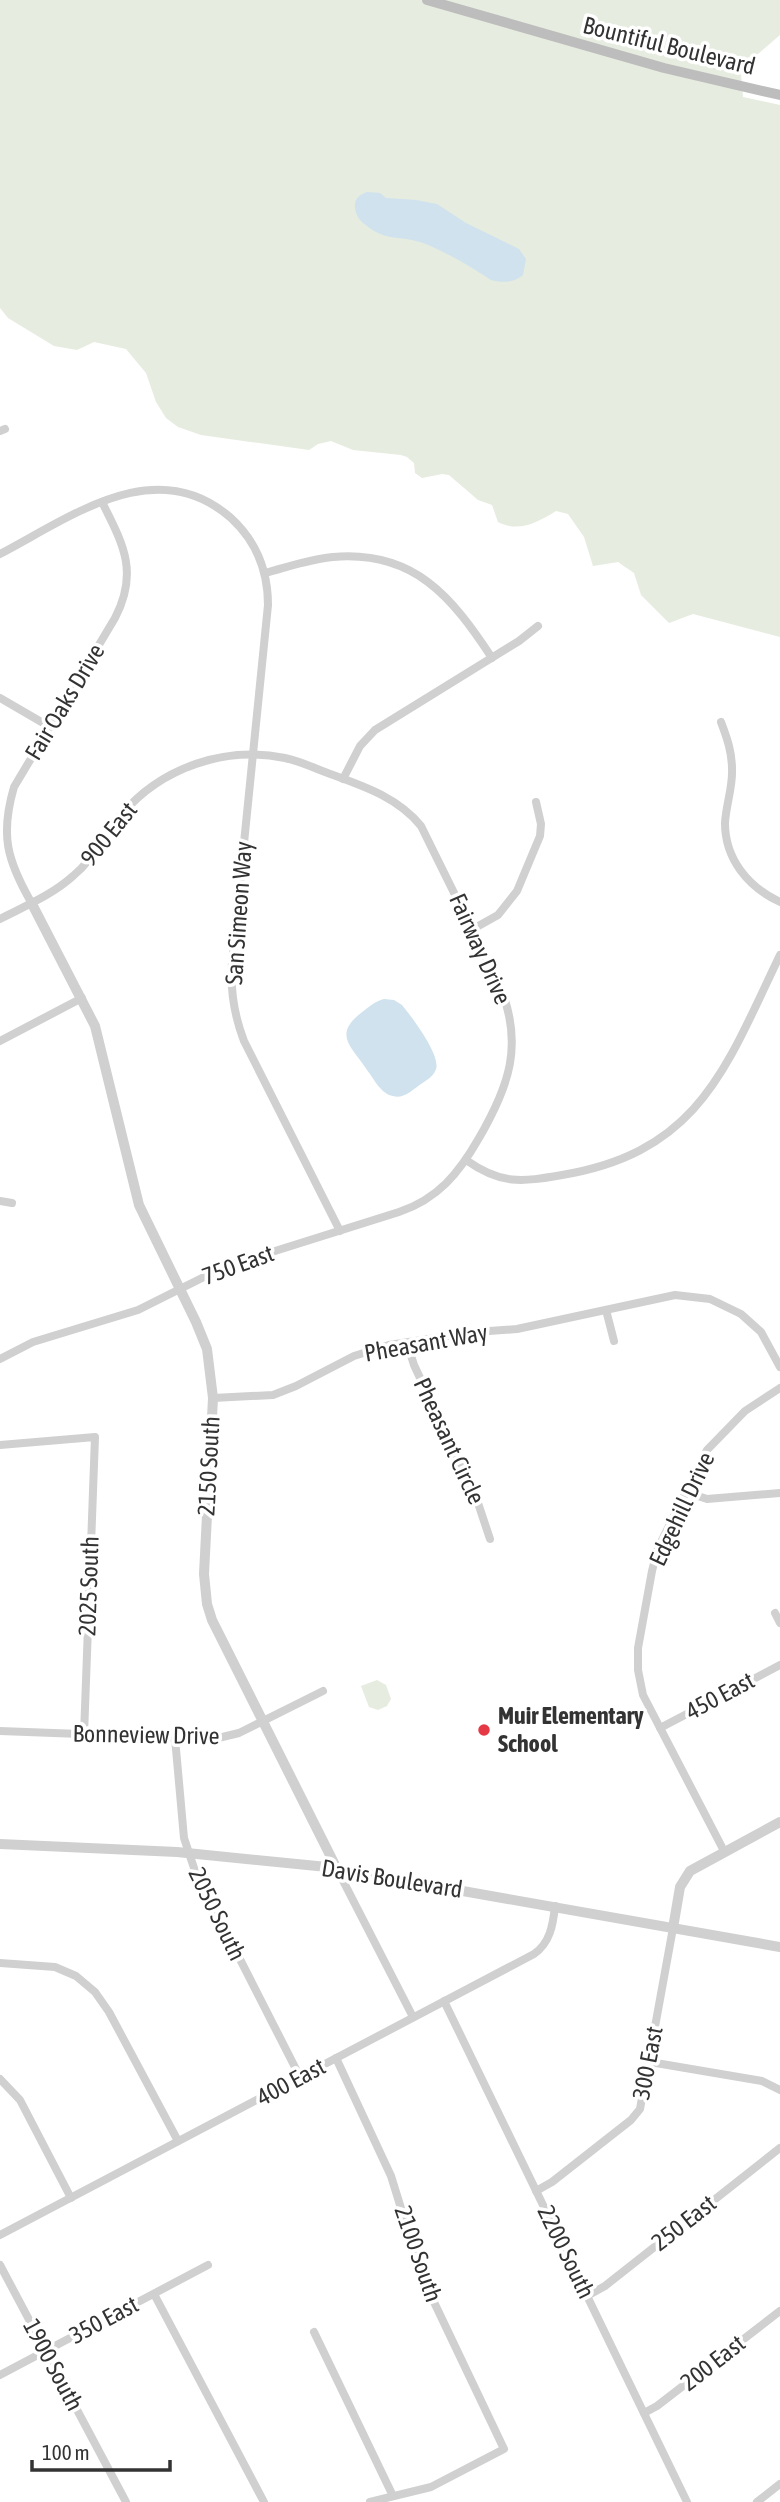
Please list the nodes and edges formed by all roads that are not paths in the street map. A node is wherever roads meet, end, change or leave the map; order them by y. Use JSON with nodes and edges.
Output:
{"nodes":[{"id":1,"x":426,"y":0,"type":"edge"},
{"id":2,"x":780,"y":95,"type":"edge"},
{"id":3,"x":102,"y":502,"type":"junction"},
{"id":4,"x":0,"y":554,"type":"edge"},
{"id":5,"x":265,"y":573,"type":"junction"},
{"id":6,"x":538,"y":626,"type":"dead end"},
{"id":7,"x":492,"y":658,"type":"junction"},
{"id":8,"x":0,"y":698,"type":"edge"},
{"id":9,"x":721,"y":722,"type":"dead end"},
{"id":10,"x":50,"y":727,"type":"junction"},
{"id":11,"x":253,"y":755,"type":"junction"},
{"id":12,"x":343,"y":779,"type":"junction"},
{"id":13,"x":536,"y":802,"type":"dead end"},
{"id":14,"x":2,"y":816,"type":"edge"},
{"id":15,"x":32,"y":902,"type":"junction"},
{"id":16,"x":780,"y":902,"type":"edge"},
{"id":17,"x":0,"y":919,"type":"edge"},
{"id":18,"x":473,"y":929,"type":"junction"},
{"id":19,"x":780,"y":955,"type":"edge"},
{"id":20,"x":82,"y":998,"type":"junction"},
{"id":21,"x":0,"y":1041,"type":"edge"},
{"id":22,"x":466,"y":1160,"type":"junction"},
{"id":23,"x":0,"y":1201,"type":"edge"},
{"id":24,"x":12,"y":1203,"type":"dead end"},
{"id":25,"x":340,"y":1231,"type":"junction"},
{"id":26,"x":180,"y":1288,"type":"junction"},
{"id":27,"x":606,"y":1310,"type":"junction"},
{"id":28,"x":614,"y":1341,"type":"dead end"},
{"id":29,"x":407,"y":1343,"type":"junction"},
{"id":30,"x":0,"y":1359,"type":"edge"},
{"id":31,"x":780,"y":1367,"type":"edge"},
{"id":32,"x":780,"y":1388,"type":"edge"},
{"id":33,"x":213,"y":1398,"type":"junction"},
{"id":34,"x":0,"y":1445,"type":"edge"},
{"id":35,"x":685,"y":1492,"type":"junction"},
{"id":36,"x":780,"y":1493,"type":"edge"},
{"id":37,"x":489,"y":1539,"type":"dead end"},
{"id":38,"x":775,"y":1613,"type":"dead end"},
{"id":39,"x":780,"y":1623,"type":"edge"},
{"id":40,"x":780,"y":1665,"type":"edge"},
{"id":41,"x":323,"y":1691,"type":"dead end"},
{"id":42,"x":262,"y":1722,"type":"junction"},
{"id":43,"x":660,"y":1728,"type":"junction"},
{"id":44,"x":0,"y":1731,"type":"edge"},
{"id":45,"x":84,"y":1735,"type":"junction"},
{"id":46,"x":175,"y":1738,"type":"junction"},
{"id":47,"x":780,"y":1822,"type":"edge"},
{"id":48,"x":0,"y":1844,"type":"edge"},
{"id":49,"x":724,"y":1851,"type":"junction"},
{"id":50,"x":188,"y":1853,"type":"junction"},
{"id":51,"x":338,"y":1869,"type":"junction"},
{"id":52,"x":555,"y":1906,"type":"junction"},
{"id":53,"x":673,"y":1928,"type":"junction"},
{"id":54,"x":780,"y":1947,"type":"edge"},
{"id":55,"x":0,"y":1963,"type":"edge"},
{"id":56,"x":444,"y":2001,"type":"junction"},
{"id":57,"x":413,"y":2017,"type":"junction"},
{"id":58,"x":336,"y":2058,"type":"junction"},
{"id":59,"x":650,"y":2062,"type":"junction"},
{"id":60,"x":300,"y":2077,"type":"junction"},
{"id":61,"x":0,"y":2079,"type":"edge"},
{"id":62,"x":780,"y":2090,"type":"edge"},
{"id":63,"x":178,"y":2141,"type":"junction"},
{"id":64,"x":780,"y":2148,"type":"edge"},
{"id":65,"x":536,"y":2191,"type":"junction"},
{"id":66,"x":71,"y":2198,"type":"junction"},
{"id":67,"x":0,"y":2235,"type":"edge"},
{"id":68,"x":0,"y":2264,"type":"edge"},
{"id":69,"x":208,"y":2265,"type":"dead end"},
{"id":70,"x":154,"y":2294,"type":"junction"},
{"id":71,"x":587,"y":2296,"type":"junction"},
{"id":72,"x":780,"y":2311,"type":"edge"},
{"id":73,"x":314,"y":2332,"type":"dead end"},
{"id":74,"x":46,"y":2351,"type":"junction"},
{"id":75,"x":0,"y":2375,"type":"edge"},
{"id":76,"x":644,"y":2413,"type":"junction"},
{"id":77,"x":780,"y":2484,"type":"edge"},
{"id":78,"x":393,"y":2496,"type":"junction"},
{"id":79,"x":126,"y":2502,"type":"edge"},
{"id":80,"x":264,"y":2502,"type":"edge"},
{"id":81,"x":370,"y":2502,"type":"edge"},
{"id":82,"x":687,"y":2502,"type":"edge"},
{"id":83,"x":757,"y":2502,"type":"edge"}],
"edges":[{"from":1,"to":2,"type":"main road","name":"Bountiful Boulevard"},
{"from":3,"to":4,"type":"street"},
{"from":3,"to":5,"type":"street"},
{"from":3,"to":10,"type":"street","name":"Fair Oaks Drive"},
{"from":5,"to":7,"type":"street"},
{"from":5,"to":11,"type":"street","name":"San Simeon Way"},
{"from":6,"to":7,"type":"street"},
{"from":7,"to":12,"type":"street"},
{"from":8,"to":10,"type":"street"},
{"from":9,"to":16,"type":"street"},
{"from":10,"to":14,"type":"street","name":"Fair Oaks Drive"},
{"from":11,"to":12,"type":"street","name":"900 East"},
{"from":11,"to":15,"type":"street","name":"900 East"},
{"from":11,"to":25,"type":"street","name":"San Simeon Way"},
{"from":12,"to":18,"type":"street","name":"Fairway Drive"},
{"from":13,"to":18,"type":"street"},
{"from":14,"to":15,"type":"street","name":"Fair Oaks Drive"},
{"from":15,"to":17,"type":"street","name":"900 East"},
{"from":15,"to":20,"type":"street","name":"2150 South"},
{"from":18,"to":22,"type":"street","name":"Fairway Drive"},
{"from":19,"to":22,"type":"street"},
{"from":20,"to":21,"type":"street"},
{"from":20,"to":26,"type":"street","name":"2150 South"},
{"from":22,"to":25,"type":"street","name":"750 East"},
{"from":23,"to":24,"type":"street"},
{"from":25,"to":26,"type":"street","name":"750 East"},
{"from":26,"to":30,"type":"street","name":"750 East"},
{"from":26,"to":33,"type":"street","name":"2150 South"},
{"from":27,"to":28,"type":"street"},
{"from":27,"to":29,"type":"street","name":"Pheasant Way"},
{"from":27,"to":31,"type":"street","name":"Pheasant Way"},
{"from":29,"to":33,"type":"street","name":"Pheasant Way"},
{"from":29,"to":37,"type":"street","name":"Pheasant Circle"},
{"from":32,"to":35,"type":"street","name":"Edgehill Drive"},
{"from":33,"to":42,"type":"street","name":"2150 South"},
{"from":34,"to":45,"type":"street","name":"2025 South"},
{"from":35,"to":36,"type":"street"},
{"from":35,"to":43,"type":"street","name":"Edgehill Drive"},
{"from":38,"to":39,"type":"street"},
{"from":40,"to":43,"type":"street","name":"450 East"},
{"from":41,"to":42,"type":"street","name":"Bonneview Drive"},
{"from":42,"to":46,"type":"street","name":"Bonneview Drive"},
{"from":42,"to":51,"type":"street","name":"2150 South"},
{"from":43,"to":49,"type":"street","name":"Edgehill Drive"},
{"from":44,"to":45,"type":"street","name":"Bonneview Drive"},
{"from":45,"to":46,"type":"street","name":"Bonneview Drive"},
{"from":46,"to":50,"type":"street","name":"2050 South"},
{"from":47,"to":49,"type":"street"},
{"from":48,"to":50,"type":"street","name":"Davis Boulevard"},
{"from":49,"to":53,"type":"street"},
{"from":50,"to":51,"type":"street","name":"Davis Boulevard"},
{"from":50,"to":60,"type":"street","name":"2050 South"},
{"from":51,"to":52,"type":"street","name":"Davis Boulevard"},
{"from":51,"to":57,"type":"street","name":"2150 South"},
{"from":52,"to":53,"type":"street","name":"Davis Boulevard"},
{"from":52,"to":56,"type":"street","name":"400 East"},
{"from":53,"to":54,"type":"street","name":"Davis Boulevard"},
{"from":53,"to":59,"type":"street","name":"300 East"},
{"from":55,"to":63,"type":"street"},
{"from":56,"to":57,"type":"street","name":"400 East"},
{"from":56,"to":65,"type":"street","name":"2200 South"},
{"from":57,"to":58,"type":"street","name":"400 East"},
{"from":58,"to":60,"type":"street","name":"400 East"},
{"from":58,"to":78,"type":"street","name":"2100 South"},
{"from":59,"to":62,"type":"street"},
{"from":59,"to":65,"type":"street","name":"300 East"},
{"from":60,"to":63,"type":"street","name":"400 East"},
{"from":61,"to":66,"type":"street"},
{"from":63,"to":66,"type":"street","name":"400 East"},
{"from":64,"to":71,"type":"street","name":"250 East"},
{"from":65,"to":71,"type":"street","name":"2200 South"},
{"from":66,"to":67,"type":"street","name":"400 East"},
{"from":68,"to":74,"type":"street","name":"1900 South"},
{"from":69,"to":70,"type":"street","name":"350 East"},
{"from":70,"to":74,"type":"street","name":"350 East"},
{"from":70,"to":80,"type":"street"},
{"from":71,"to":76,"type":"street","name":"2200 South"},
{"from":72,"to":76,"type":"street","name":"200 East"},
{"from":73,"to":78,"type":"street"},
{"from":74,"to":75,"type":"street","name":"350 East"},
{"from":74,"to":79,"type":"street","name":"1900 South"},
{"from":76,"to":82,"type":"street","name":"2200 South"},
{"from":77,"to":83,"type":"street"},
{"from":78,"to":81,"type":"street"}]}
